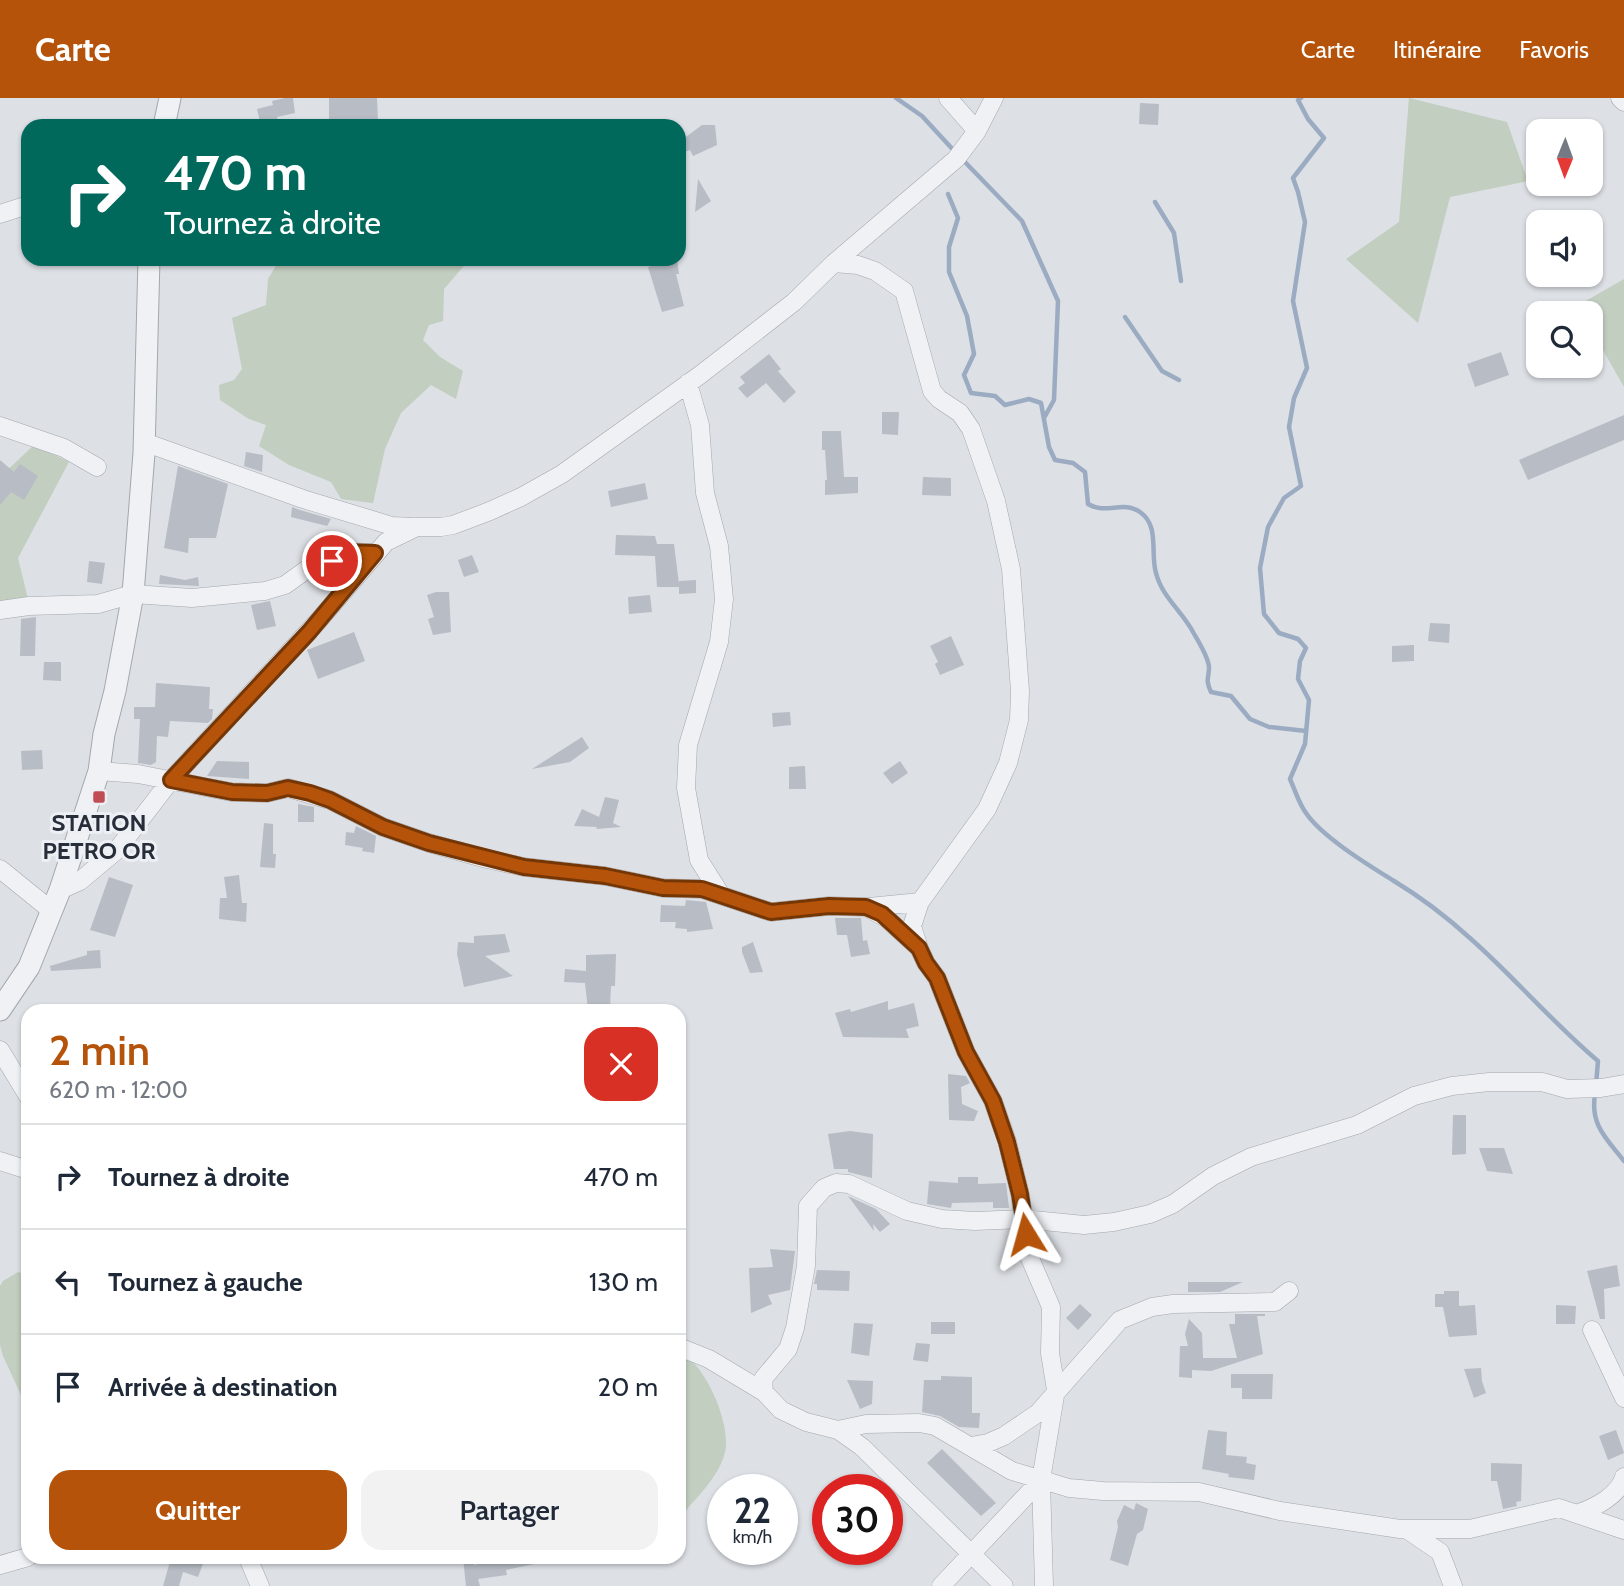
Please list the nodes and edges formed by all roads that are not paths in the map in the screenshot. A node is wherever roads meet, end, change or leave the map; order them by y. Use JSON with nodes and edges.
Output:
{"nodes":[{"id":1,"x":185,"y":98,"type":"edge"},
{"id":2,"x":948,"y":98,"type":"edge"},
{"id":3,"x":994,"y":98,"type":"edge"},
{"id":4,"x":167,"y":112,"type":"edge"},
{"id":5,"x":977,"y":131,"type":"junction"},
{"id":6,"x":21,"y":207,"type":"edge"},
{"id":7,"x":0,"y":214,"type":"edge"},
{"id":8,"x":834,"y":263,"type":"junction"},
{"id":9,"x":149,"y":266,"type":"edge"},
{"id":10,"x":688,"y":383,"type":"junction"},
{"id":11,"x":0,"y":426,"type":"edge"},
{"id":12,"x":144,"y":442,"type":"junction"},
{"id":13,"x":97,"y":467,"type":"dead end"},
{"id":14,"x":417,"y":527,"type":"junction"},
{"id":15,"x":375,"y":553,"type":"junction"},
{"id":16,"x":133,"y":594,"type":"junction"},
{"id":17,"x":0,"y":610,"type":"edge"},
{"id":18,"x":99,"y":771,"type":"junction"},
{"id":19,"x":171,"y":780,"type":"junction"},
{"id":20,"x":0,"y":869,"type":"edge"},
{"id":21,"x":60,"y":890,"type":"junction"},
{"id":22,"x":721,"y":895,"type":"junction"},
{"id":23,"x":920,"y":902,"type":"junction"},
{"id":24,"x":866,"y":907,"type":"junction"},
{"id":25,"x":52,"y":911,"type":"junction"},
{"id":26,"x":919,"y":948,"type":"junction"},
{"id":27,"x":0,"y":1010,"type":"edge"},
{"id":28,"x":0,"y":1050,"type":"edge"},
{"id":29,"x":21,"y":1084,"type":"edge"},
{"id":30,"x":1624,"y":1084,"type":"edge"},
{"id":31,"x":0,"y":1161,"type":"edge"},
{"id":32,"x":21,"y":1168,"type":"edge"},
{"id":33,"x":1023,"y":1219,"type":"junction"},
{"id":34,"x":1289,"y":1291,"type":"dead end"},
{"id":35,"x":1592,"y":1331,"type":"dead end"},
{"id":36,"x":686,"y":1350,"type":"edge"},
{"id":37,"x":1056,"y":1391,"type":"junction"},
{"id":38,"x":764,"y":1392,"type":"junction"},
{"id":39,"x":1624,"y":1398,"type":"edge"},
{"id":40,"x":838,"y":1430,"type":"junction"},
{"id":41,"x":971,"y":1446,"type":"junction"},
{"id":42,"x":1624,"y":1477,"type":"edge"},
{"id":43,"x":1041,"y":1480,"type":"junction"},
{"id":44,"x":1579,"y":1513,"type":"junction"},
{"id":45,"x":1406,"y":1529,"type":"junction"},
{"id":46,"x":1624,"y":1530,"type":"edge"},
{"id":47,"x":973,"y":1554,"type":"junction"},
{"id":48,"x":21,"y":1559,"type":"edge"},
{"id":49,"x":251,"y":1564,"type":"edge"},
{"id":50,"x":0,"y":1565,"type":"edge"},
{"id":51,"x":260,"y":1586,"type":"edge"},
{"id":52,"x":941,"y":1586,"type":"edge"},
{"id":53,"x":1004,"y":1586,"type":"edge"},
{"id":54,"x":1044,"y":1586,"type":"edge"},
{"id":55,"x":1453,"y":1586,"type":"edge"}],
"edges":[{"from":1,"to":4,"type":"street"},
{"from":2,"to":5,"type":"street"},
{"from":3,"to":5,"type":"street"},
{"from":5,"to":8,"type":"street"},
{"from":6,"to":7,"type":"street"},
{"from":8,"to":10,"type":"street"},
{"from":8,"to":23,"type":"street"},
{"from":9,"to":12,"type":"street"},
{"from":10,"to":14,"type":"street"},
{"from":10,"to":22,"type":"street"},
{"from":11,"to":13,"type":"street"},
{"from":12,"to":14,"type":"street"},
{"from":12,"to":16,"type":"street"},
{"from":14,"to":15,"type":"street"},
{"from":15,"to":16,"type":"street"},
{"from":15,"to":19,"type":"street"},
{"from":16,"to":17,"type":"street"},
{"from":16,"to":18,"type":"street"},
{"from":18,"to":19,"type":"street"},
{"from":18,"to":21,"type":"street"},
{"from":19,"to":21,"type":"street"},
{"from":19,"to":22,"type":"street"},
{"from":20,"to":25,"type":"street"},
{"from":21,"to":25,"type":"street"},
{"from":22,"to":24,"type":"street"},
{"from":23,"to":24,"type":"street"},
{"from":23,"to":26,"type":"street"},
{"from":24,"to":26,"type":"street"},
{"from":25,"to":27,"type":"street"},
{"from":26,"to":33,"type":"street"},
{"from":28,"to":29,"type":"street"},
{"from":30,"to":33,"type":"street"},
{"from":31,"to":32,"type":"street"},
{"from":33,"to":37,"type":"street"},
{"from":33,"to":38,"type":"street"},
{"from":34,"to":37,"type":"street"},
{"from":35,"to":39,"type":"street"},
{"from":36,"to":38,"type":"street"},
{"from":37,"to":41,"type":"street"},
{"from":37,"to":43,"type":"street"},
{"from":38,"to":40,"type":"street"},
{"from":40,"to":41,"type":"street"},
{"from":40,"to":47,"type":"street"},
{"from":41,"to":43,"type":"street"},
{"from":42,"to":44,"type":"street"},
{"from":43,"to":45,"type":"street"},
{"from":43,"to":47,"type":"street"},
{"from":43,"to":54,"type":"street"},
{"from":44,"to":45,"type":"street"},
{"from":44,"to":46,"type":"street"},
{"from":45,"to":55,"type":"street"},
{"from":47,"to":52,"type":"street"},
{"from":47,"to":53,"type":"street"},
{"from":48,"to":50,"type":"street"},
{"from":49,"to":51,"type":"street"}]}
